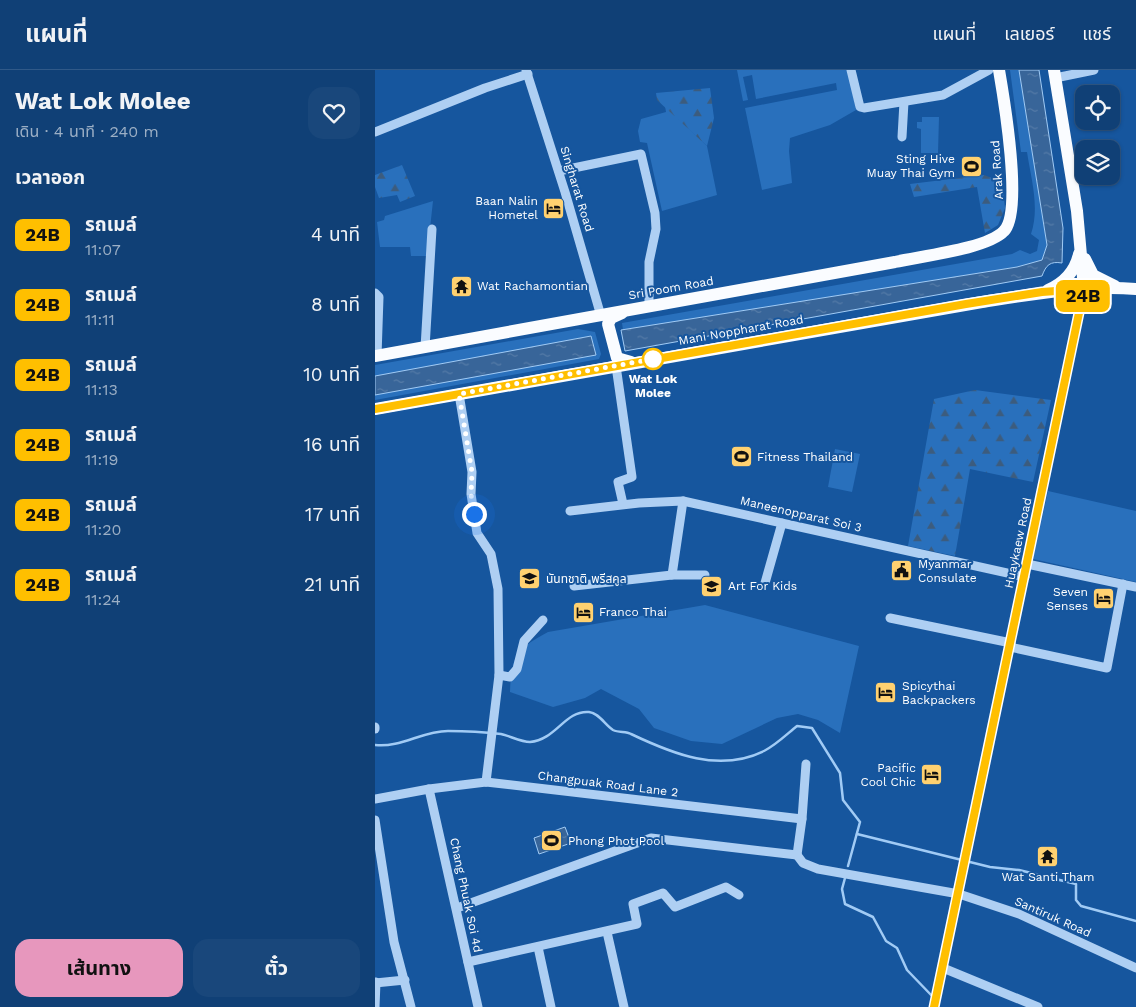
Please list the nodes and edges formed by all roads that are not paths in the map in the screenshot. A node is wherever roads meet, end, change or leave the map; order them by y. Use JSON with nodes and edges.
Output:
{"nodes":[{"id":1,"x":851,"y":70,"type":"edge"},
{"id":2,"x":989,"y":70,"type":"edge"},
{"id":3,"x":999,"y":70,"type":"edge"},
{"id":4,"x":1094,"y":70,"type":"edge"},
{"id":5,"x":527,"y":72,"type":"edge"},
{"id":6,"x":1055,"y":74,"type":"edge"},
{"id":7,"x":904,"y":102,"type":"junction"},
{"id":8,"x":375,"y":132,"type":"edge"},
{"id":9,"x":902,"y":137,"type":"dead end"},
{"id":10,"x":559,"y":171,"type":"junction"},
{"id":11,"x":433,"y":229,"type":"dead end"},
{"id":12,"x":1081,"y":244,"type":"junction"},
{"id":13,"x":972,"y":245,"type":"joint"},
{"id":14,"x":1119,"y":288,"type":"junction"},
{"id":15,"x":1084,"y":289,"type":"junction"},
{"id":16,"x":1136,"y":289,"type":"edge"},
{"id":17,"x":375,"y":292,"type":"edge"},
{"id":18,"x":1042,"y":292,"type":"junction"},
{"id":19,"x":649,"y":306,"type":"junction"},
{"id":20,"x":604,"y":323,"type":"junction"},
{"id":21,"x":425,"y":348,"type":"junction"},
{"id":22,"x":376,"y":356,"type":"edge"},
{"id":23,"x":614,"y":358,"type":"junction"},
{"id":24,"x":459,"y":394,"type":"junction"},
{"id":25,"x":375,"y":408,"type":"edge"},
{"id":26,"x":683,"y":501,"type":"junction"},
{"id":27,"x":623,"y":504,"type":"junction"},
{"id":28,"x":570,"y":511,"type":"dead end"},
{"id":29,"x":782,"y":523,"type":"junction"},
{"id":30,"x":1027,"y":564,"type":"junction"},
{"id":31,"x":672,"y":575,"type":"junction"},
{"id":32,"x":705,"y":575,"type":"dead end"},
{"id":33,"x":1025,"y":577,"type":"junction"},
{"id":34,"x":765,"y":583,"type":"dead end"},
{"id":35,"x":1123,"y":584,"type":"junction"},
{"id":36,"x":574,"y":586,"type":"dead end"},
{"id":37,"x":1136,"y":587,"type":"edge"},
{"id":38,"x":890,"y":618,"type":"dead end"},
{"id":39,"x":543,"y":620,"type":"dead end"},
{"id":40,"x":1011,"y":645,"type":"junction"},
{"id":41,"x":499,"y":675,"type":"junction"},
{"id":42,"x":806,"y":764,"type":"dead end"},
{"id":43,"x":486,"y":782,"type":"junction"},
{"id":44,"x":429,"y":789,"type":"junction"},
{"id":45,"x":375,"y":799,"type":"edge"},
{"id":46,"x":802,"y":819,"type":"junction"},
{"id":47,"x":375,"y":820,"type":"edge"},
{"id":48,"x":797,"y":855,"type":"junction"},
{"id":49,"x":959,"y":894,"type":"junction"},
{"id":50,"x":739,"y":895,"type":"dead end"},
{"id":51,"x":457,"y":908,"type":"junction"},
{"id":52,"x":607,"y":932,"type":"junction"},
{"id":53,"x":538,"y":948,"type":"junction"},
{"id":54,"x":468,"y":962,"type":"junction"},
{"id":55,"x":943,"y":968,"type":"junction"},
{"id":56,"x":1136,"y":968,"type":"edge"},
{"id":57,"x":405,"y":980,"type":"junction"},
{"id":58,"x":376,"y":983,"type":"edge"},
{"id":59,"x":375,"y":1007,"type":"edge"},
{"id":60,"x":411,"y":1007,"type":"edge"},
{"id":61,"x":478,"y":1007,"type":"edge"},
{"id":62,"x":551,"y":1007,"type":"edge"},
{"id":63,"x":624,"y":1007,"type":"edge"},
{"id":64,"x":935,"y":1007,"type":"edge"},
{"id":65,"x":1038,"y":1007,"type":"edge"}],
"edges":[{"from":1,"to":7,"type":"street"},
{"from":2,"to":7,"type":"street"},
{"from":3,"to":13,"type":"main road","name":"Arak Road"},
{"from":4,"to":6,"type":"street"},
{"from":5,"to":8,"type":"street"},
{"from":5,"to":10,"type":"street","name":"Singharat Road"},
{"from":6,"to":12,"type":"main road"},
{"from":7,"to":9,"type":"street"},
{"from":10,"to":19,"type":"street"},
{"from":10,"to":20,"type":"street","name":"Singharat Road"},
{"from":11,"to":21,"type":"street"},
{"from":12,"to":14,"type":"main road"},
{"from":12,"to":15,"type":"main road"},
{"from":12,"to":18,"type":"main road"},
{"from":13,"to":19,"type":"main road","name":"Sri Poom Road"},
{"from":14,"to":15,"type":"main road"},
{"from":14,"to":16,"type":"main road"},
{"from":15,"to":18,"type":"main road","name":"Mani Noppharat Road"},
{"from":15,"to":30,"type":"street","name":"Huaykaew Road"},
{"from":17,"to":22,"type":"street"},
{"from":18,"to":23,"type":"main road","name":"Mani Noppharat Road"},
{"from":19,"to":20,"type":"main road","name":"Sri Poom Road"},
{"from":20,"to":21,"type":"main road"},
{"from":20,"to":23,"type":"main road"},
{"from":21,"to":22,"type":"main road"},
{"from":23,"to":24,"type":"main road"},
{"from":23,"to":27,"type":"street"},
{"from":24,"to":25,"type":"main road"},
{"from":24,"to":41,"type":"street"},
{"from":26,"to":27,"type":"street","name":"Maneenopparat Soi 3"},
{"from":26,"to":29,"type":"street","name":"Maneenopparat Soi 3"},
{"from":26,"to":31,"type":"street"},
{"from":27,"to":28,"type":"street","name":"Maneenopparat Soi 3"},
{"from":29,"to":33,"type":"street","name":"Maneenopparat Soi 3"},
{"from":29,"to":34,"type":"street"},
{"from":30,"to":33,"type":"street","name":"Huaykaew Road"},
{"from":30,"to":35,"type":"street"},
{"from":31,"to":32,"type":"street"},
{"from":31,"to":36,"type":"street"},
{"from":33,"to":40,"type":"street","name":"Huaykaew Road"},
{"from":35,"to":37,"type":"street"},
{"from":35,"to":40,"type":"street"},
{"from":38,"to":40,"type":"street"},
{"from":39,"to":41,"type":"street"},
{"from":40,"to":49,"type":"street","name":"Huaykaew Road"},
{"from":41,"to":43,"type":"street"},
{"from":42,"to":46,"type":"street"},
{"from":43,"to":44,"type":"street","name":"Changpuak Road Lane 2"},
{"from":43,"to":46,"type":"street","name":"Changpuak Road Lane 2"},
{"from":44,"to":45,"type":"street","name":"Changpuak Road Lane 2"},
{"from":44,"to":51,"type":"street","name":"Chang Phuak Soi 4d"},
{"from":46,"to":48,"type":"street"},
{"from":47,"to":57,"type":"street"},
{"from":48,"to":49,"type":"street","name":"Santiruk Road"},
{"from":48,"to":51,"type":"street"},
{"from":49,"to":55,"type":"street","name":"Huaykaew Road"},
{"from":49,"to":56,"type":"street","name":"Santiruk Road"},
{"from":50,"to":52,"type":"street"},
{"from":51,"to":54,"type":"street","name":"Chang Phuak Soi 4d"},
{"from":52,"to":53,"type":"street"},
{"from":52,"to":63,"type":"street"},
{"from":53,"to":54,"type":"street"},
{"from":53,"to":62,"type":"street"},
{"from":54,"to":61,"type":"street","name":"Chang Phuak Soi 4d"},
{"from":55,"to":64,"type":"street","name":"Huaykaew Road"},
{"from":55,"to":65,"type":"street"},
{"from":57,"to":58,"type":"street"},
{"from":57,"to":60,"type":"street"},
{"from":58,"to":59,"type":"street"}]}
